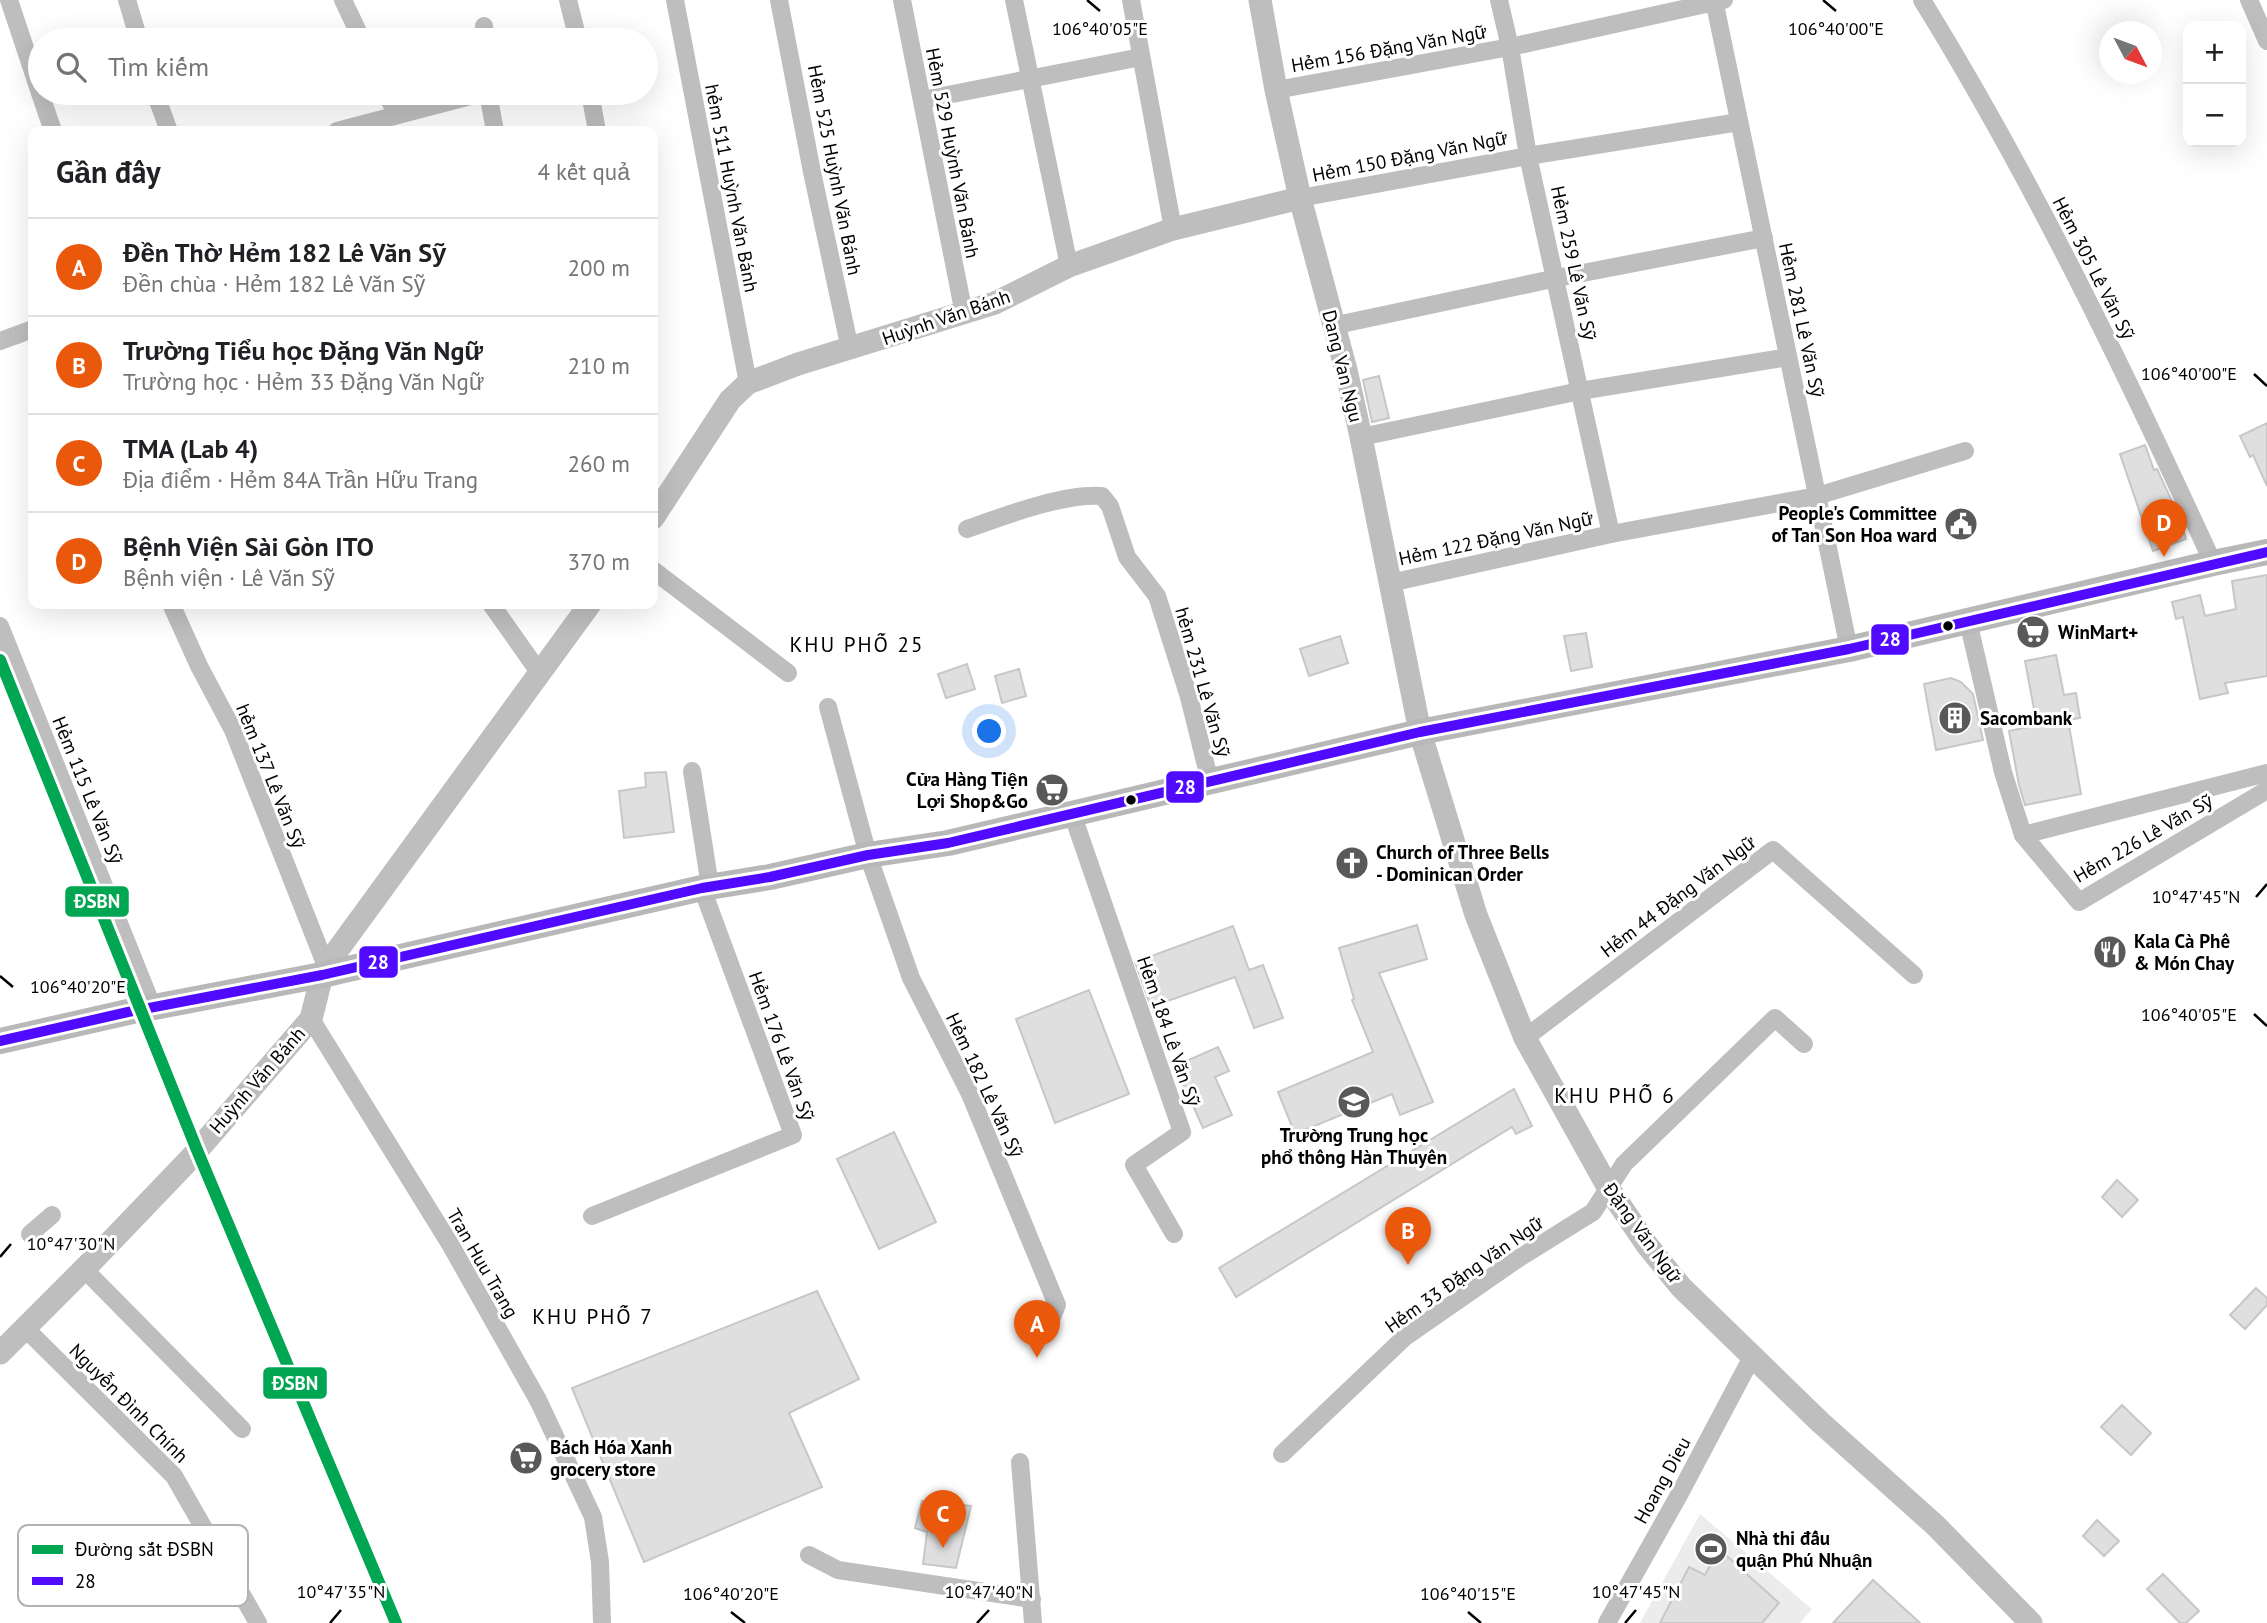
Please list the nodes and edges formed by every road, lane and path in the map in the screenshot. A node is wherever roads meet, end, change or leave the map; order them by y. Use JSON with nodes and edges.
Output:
{"nodes":[{"id":1,"x":9,"y":0,"type":"edge"},
{"id":2,"x":127,"y":0,"type":"edge"},
{"id":3,"x":343,"y":0,"type":"edge"},
{"id":4,"x":568,"y":0,"type":"edge"},
{"id":5,"x":675,"y":0,"type":"edge"},
{"id":6,"x":779,"y":0,"type":"edge"},
{"id":7,"x":902,"y":0,"type":"edge"},
{"id":8,"x":1014,"y":0,"type":"edge"},
{"id":9,"x":1131,"y":0,"type":"edge"},
{"id":10,"x":1260,"y":0,"type":"edge"},
{"id":11,"x":1499,"y":0,"type":"edge"},
{"id":12,"x":1922,"y":0,"type":"edge"},
{"id":13,"x":2249,"y":0,"type":"edge"},
{"id":14,"x":1718,"y":1,"type":"edge"},
{"id":15,"x":135,"y":28,"type":"edge"},
{"id":16,"x":356,"y":28,"type":"edge"},
{"id":17,"x":575,"y":28,"type":"edge"},
{"id":18,"x":2267,"y":41,"type":"edge"},
{"id":19,"x":1510,"y":47,"type":"junction"},
{"id":20,"x":28,"y":57,"type":"edge"},
{"id":21,"x":1141,"y":57,"type":"junction"},
{"id":22,"x":1031,"y":80,"type":"junction"},
{"id":23,"x":1276,"y":90,"type":"junction"},
{"id":24,"x":922,"y":100,"type":"junction"},
{"id":25,"x":44,"y":105,"type":"edge"},
{"id":26,"x":159,"y":105,"type":"edge"},
{"id":27,"x":392,"y":105,"type":"edge"},
{"id":28,"x":438,"y":105,"type":"edge"},
{"id":29,"x":490,"y":105,"type":"edge"},
{"id":30,"x":592,"y":105,"type":"edge"},
{"id":31,"x":397,"y":116,"type":"junction"},
{"id":32,"x":1739,"y":122,"type":"junction"},
{"id":33,"x":51,"y":126,"type":"edge"},
{"id":34,"x":167,"y":126,"type":"edge"},
{"id":35,"x":357,"y":126,"type":"edge"},
{"id":36,"x":494,"y":126,"type":"edge"},
{"id":37,"x":596,"y":126,"type":"edge"},
{"id":38,"x":1528,"y":156,"type":"junction"},
{"id":39,"x":1300,"y":198,"type":"junction"},
{"id":40,"x":1173,"y":229,"type":"junction"},
{"id":41,"x":1763,"y":238,"type":"junction"},
{"id":42,"x":1069,"y":266,"type":"junction"},
{"id":43,"x":1557,"y":278,"type":"junction"},
{"id":44,"x":964,"y":314,"type":"junction"},
{"id":45,"x":1332,"y":326,"type":"junction"},
{"id":46,"x":28,"y":331,"type":"edge"},
{"id":47,"x":0,"y":341,"type":"edge"},
{"id":48,"x":850,"y":349,"type":"junction"},
{"id":49,"x":1788,"y":357,"type":"junction"},
{"id":50,"x":748,"y":383,"type":"junction"},
{"id":51,"x":1580,"y":391,"type":"junction"},
{"id":52,"x":1361,"y":437,"type":"junction"},
{"id":53,"x":1965,"y":450,"type":"dead end"},
{"id":54,"x":1817,"y":496,"type":"junction"},
{"id":55,"x":658,"y":508,"type":"edge"},
{"id":56,"x":967,"y":529,"type":"dead end"},
{"id":57,"x":1611,"y":534,"type":"junction"},
{"id":58,"x":2267,"y":552,"type":"edge"},
{"id":59,"x":2213,"y":562,"type":"junction"},
{"id":60,"x":658,"y":574,"type":"edge"},
{"id":61,"x":1390,"y":583,"type":"junction"},
{"id":62,"x":172,"y":609,"type":"edge"},
{"id":63,"x":495,"y":609,"type":"edge"},
{"id":64,"x":586,"y":609,"type":"edge"},
{"id":65,"x":1968,"y":621,"type":"junction"},
{"id":66,"x":0,"y":626,"type":"edge"},
{"id":67,"x":1849,"y":649,"type":"junction"},
{"id":68,"x":539,"y":671,"type":"junction"},
{"id":69,"x":788,"y":673,"type":"dead end"},
{"id":70,"x":828,"y":707,"type":"dead end"},
{"id":71,"x":1420,"y":732,"type":"junction"},
{"id":72,"x":692,"y":771,"type":"dead end"},
{"id":73,"x":2267,"y":772,"type":"edge"},
{"id":74,"x":1210,"y":782,"type":"junction"},
{"id":75,"x":2265,"y":796,"type":"edge"},
{"id":76,"x":1072,"y":813,"type":"junction"},
{"id":77,"x":2023,"y":835,"type":"junction"},
{"id":78,"x":868,"y":855,"type":"junction"},
{"id":79,"x":706,"y":887,"type":"junction"},
{"id":80,"x":324,"y":971,"type":"junction"},
{"id":81,"x":1914,"y":975,"type":"dead end"},
{"id":82,"x":153,"y":1008,"type":"junction"},
{"id":83,"x":311,"y":1019,"type":"junction"},
{"id":84,"x":1525,"y":1038,"type":"junction"},
{"id":85,"x":0,"y":1041,"type":"edge"},
{"id":86,"x":1804,"y":1044,"type":"dead end"},
{"id":87,"x":1609,"y":1189,"type":"junction"},
{"id":88,"x":52,"y":1215,"type":"dead end"},
{"id":89,"x":592,"y":1216,"type":"dead end"},
{"id":90,"x":30,"y":1234,"type":"dead end"},
{"id":91,"x":1174,"y":1234,"type":"dead end"},
{"id":92,"x":84,"y":1269,"type":"junction"},
{"id":93,"x":25,"y":1328,"type":"junction"},
{"id":94,"x":1046,"y":1331,"type":"dead end"},
{"id":95,"x":0,"y":1353,"type":"edge"},
{"id":96,"x":1752,"y":1357,"type":"junction"},
{"id":97,"x":242,"y":1429,"type":"dead end"},
{"id":98,"x":1282,"y":1454,"type":"dead end"},
{"id":99,"x":1020,"y":1462,"type":"dead end"},
{"id":100,"x":202,"y":1525,"type":"edge"},
{"id":101,"x":809,"y":1555,"type":"dead end"},
{"id":102,"x":1032,"y":1599,"type":"junction"},
{"id":103,"x":248,"y":1606,"type":"edge"},
{"id":104,"x":258,"y":1623,"type":"edge"},
{"id":105,"x":602,"y":1623,"type":"edge"},
{"id":106,"x":1033,"y":1623,"type":"edge"},
{"id":107,"x":1607,"y":1623,"type":"edge"},
{"id":108,"x":2031,"y":1623,"type":"edge"}],
"edges":[{"from":1,"to":20,"type":"street"},
{"from":2,"to":15,"type":"street"},
{"from":3,"to":16,"type":"street"},
{"from":4,"to":17,"type":"street"},
{"from":5,"to":50,"type":"street","name":"hẻm 511 Huỳnh Văn Bánh"},
{"from":6,"to":48,"type":"street","name":"Hẻm 525 Huỳnh Văn Bánh"},
{"from":7,"to":24,"type":"street","name":"Hẻm 529 Huỳnh Văn Bánh"},
{"from":8,"to":22,"type":"street"},
{"from":9,"to":21,"type":"street"},
{"from":10,"to":23,"type":"street","name":"Dang Van Ngu"},
{"from":11,"to":19,"type":"street","name":"Hẻm 259 Lê Văn Sỹ"},
{"from":12,"to":59,"type":"street","name":"Hẻm 305 Lê Văn Sỹ"},
{"from":13,"to":18,"type":"street"},
{"from":14,"to":19,"type":"street","name":"Hẻm 156 Đặng Văn Ngữ"},
{"from":14,"to":32,"type":"street","name":"Hẻm 281 Lê Văn Sỹ"},
{"from":19,"to":23,"type":"street","name":"Hẻm 156 Đặng Văn Ngữ"},
{"from":19,"to":38,"type":"street","name":"Hẻm 259 Lê Văn Sỹ"},
{"from":21,"to":22,"type":"street","name":"Hẻm 529 Huỳnh Văn Bánh"},
{"from":21,"to":40,"type":"street"},
{"from":22,"to":24,"type":"street","name":"Hẻm 529 Huỳnh Văn Bánh"},
{"from":22,"to":42,"type":"street"},
{"from":23,"to":39,"type":"street","name":"Dang Van Ngu"},
{"from":24,"to":44,"type":"street","name":"Hẻm 529 Huỳnh Văn Bánh"},
{"from":25,"to":33,"type":"street"},
{"from":26,"to":34,"type":"street"},
{"from":27,"to":31,"type":"street"},
{"from":28,"to":31,"type":"street"},
{"from":29,"to":36,"type":"street"},
{"from":30,"to":37,"type":"street"},
{"from":31,"to":35,"type":"street"},
{"from":32,"to":38,"type":"street","name":"Hẻm 150 Đặng Văn Ngữ"},
{"from":32,"to":41,"type":"street","name":"Hẻm 281 Lê Văn Sỹ"},
{"from":38,"to":39,"type":"street","name":"Hẻm 150 Đặng Văn Ngữ"},
{"from":38,"to":43,"type":"street","name":"Hẻm 259 Lê Văn Sỹ"},
{"from":39,"to":40,"type":"street","name":"Huỳnh Văn Bánh"},
{"from":39,"to":45,"type":"street","name":"Dang Van Ngu"},
{"from":40,"to":42,"type":"street","name":"Huỳnh Văn Bánh"},
{"from":41,"to":43,"type":"street"},
{"from":41,"to":49,"type":"street","name":"Hẻm 281 Lê Văn Sỹ"},
{"from":42,"to":44,"type":"street","name":"Huỳnh Văn Bánh"},
{"from":43,"to":45,"type":"street"},
{"from":43,"to":51,"type":"street","name":"Hẻm 259 Lê Văn Sỹ"},
{"from":44,"to":48,"type":"street","name":"Huỳnh Văn Bánh"},
{"from":45,"to":52,"type":"street","name":"Dang Van Ngu"},
{"from":46,"to":47,"type":"street"},
{"from":48,"to":50,"type":"street","name":"Huỳnh Văn Bánh"},
{"from":49,"to":51,"type":"street"},
{"from":49,"to":54,"type":"street","name":"Hẻm 281 Lê Văn Sỹ"},
{"from":50,"to":55,"type":"street","name":"Huỳnh Văn Bánh"},
{"from":51,"to":52,"type":"street"},
{"from":51,"to":57,"type":"street","name":"Hẻm 259 Lê Văn Sỹ"},
{"from":52,"to":61,"type":"street","name":"Dang Van Ngu"},
{"from":53,"to":54,"type":"street","name":"Hẻm 122 Đặng Văn Ngữ"},
{"from":54,"to":57,"type":"street","name":"Hẻm 122 Đặng Văn Ngữ"},
{"from":54,"to":67,"type":"street","name":"Hẻm 281 Lê Văn Sỹ"},
{"from":56,"to":74,"type":"street","name":"hẻm 231 Lê Văn Sỹ"},
{"from":57,"to":61,"type":"street","name":"Hẻm 122 Đặng Văn Ngữ"},
{"from":58,"to":59,"type":"main road"},
{"from":59,"to":65,"type":"main road"},
{"from":60,"to":69,"type":"street"},
{"from":61,"to":71,"type":"street","name":"Dang Van Ngu"},
{"from":62,"to":80,"type":"street","name":"hẻm 137 Lê Văn Sỹ"},
{"from":63,"to":68,"type":"street"},
{"from":64,"to":68,"type":"street","name":"Huỳnh Văn Bánh"},
{"from":65,"to":67,"type":"main road"},
{"from":65,"to":77,"type":"street","name":"Hẻm 226 Lê Văn Sỹ"},
{"from":66,"to":82,"type":"street","name":"Hẻm 115 Lê Văn Sỹ"},
{"from":67,"to":71,"type":"main road"},
{"from":68,"to":80,"type":"street","name":"Huỳnh Văn Bánh"},
{"from":70,"to":78,"type":"street","name":"Hẻm 182 Lê Văn Sỹ"},
{"from":71,"to":74,"type":"main road"},
{"from":71,"to":84,"type":"street","name":"Đặng Văn Ngữ"},
{"from":72,"to":79,"type":"street"},
{"from":73,"to":77,"type":"street","name":"Hẻm 226 Lê Văn Sỹ"},
{"from":74,"to":76,"type":"main road"},
{"from":75,"to":77,"type":"street","name":"Hẻm 226 Lê Văn Sỹ"},
{"from":76,"to":78,"type":"main road"},
{"from":76,"to":91,"type":"street","name":"Hẻm 184 Lê Văn Sỹ"},
{"from":78,"to":79,"type":"main road"},
{"from":78,"to":94,"type":"street","name":"Hẻm 182 Lê Văn Sỹ"},
{"from":79,"to":80,"type":"main road"},
{"from":79,"to":89,"type":"street","name":"Hẻm 176 Lê Văn Sỹ"},
{"from":80,"to":82,"type":"main road"},
{"from":80,"to":83,"type":"street","name":"Huỳnh Văn Bánh"},
{"from":81,"to":84,"type":"street","name":"Hẻm 44 Đặng Văn Ngữ"},
{"from":82,"to":85,"type":"main road"},
{"from":83,"to":92,"type":"street","name":"Huỳnh Văn Bánh"},
{"from":83,"to":105,"type":"street","name":"Tran Huu Trang"},
{"from":84,"to":87,"type":"street","name":"Đặng Văn Ngữ"},
{"from":86,"to":87,"type":"street","name":"Hẻm 33 Đặng Văn Ngữ"},
{"from":87,"to":96,"type":"street","name":"Đặng Văn Ngữ"},
{"from":87,"to":98,"type":"street","name":"Hẻm 33 Đặng Văn Ngữ"},
{"from":88,"to":90,"type":"street"},
{"from":92,"to":93,"type":"street","name":"Huỳnh Văn Bánh"},
{"from":92,"to":97,"type":"street"},
{"from":93,"to":95,"type":"street","name":"Huỳnh Văn Bánh"},
{"from":93,"to":100,"type":"street","name":"Nguyễn Đình Chính"},
{"from":96,"to":107,"type":"street","name":"Hoang Dieu"},
{"from":96,"to":108,"type":"street","name":"Đặng Văn Ngữ"},
{"from":99,"to":102,"type":"street"},
{"from":101,"to":102,"type":"street"},
{"from":102,"to":106,"type":"street"},
{"from":103,"to":104,"type":"street","name":"Nguyễn Đình Chính"}]}
